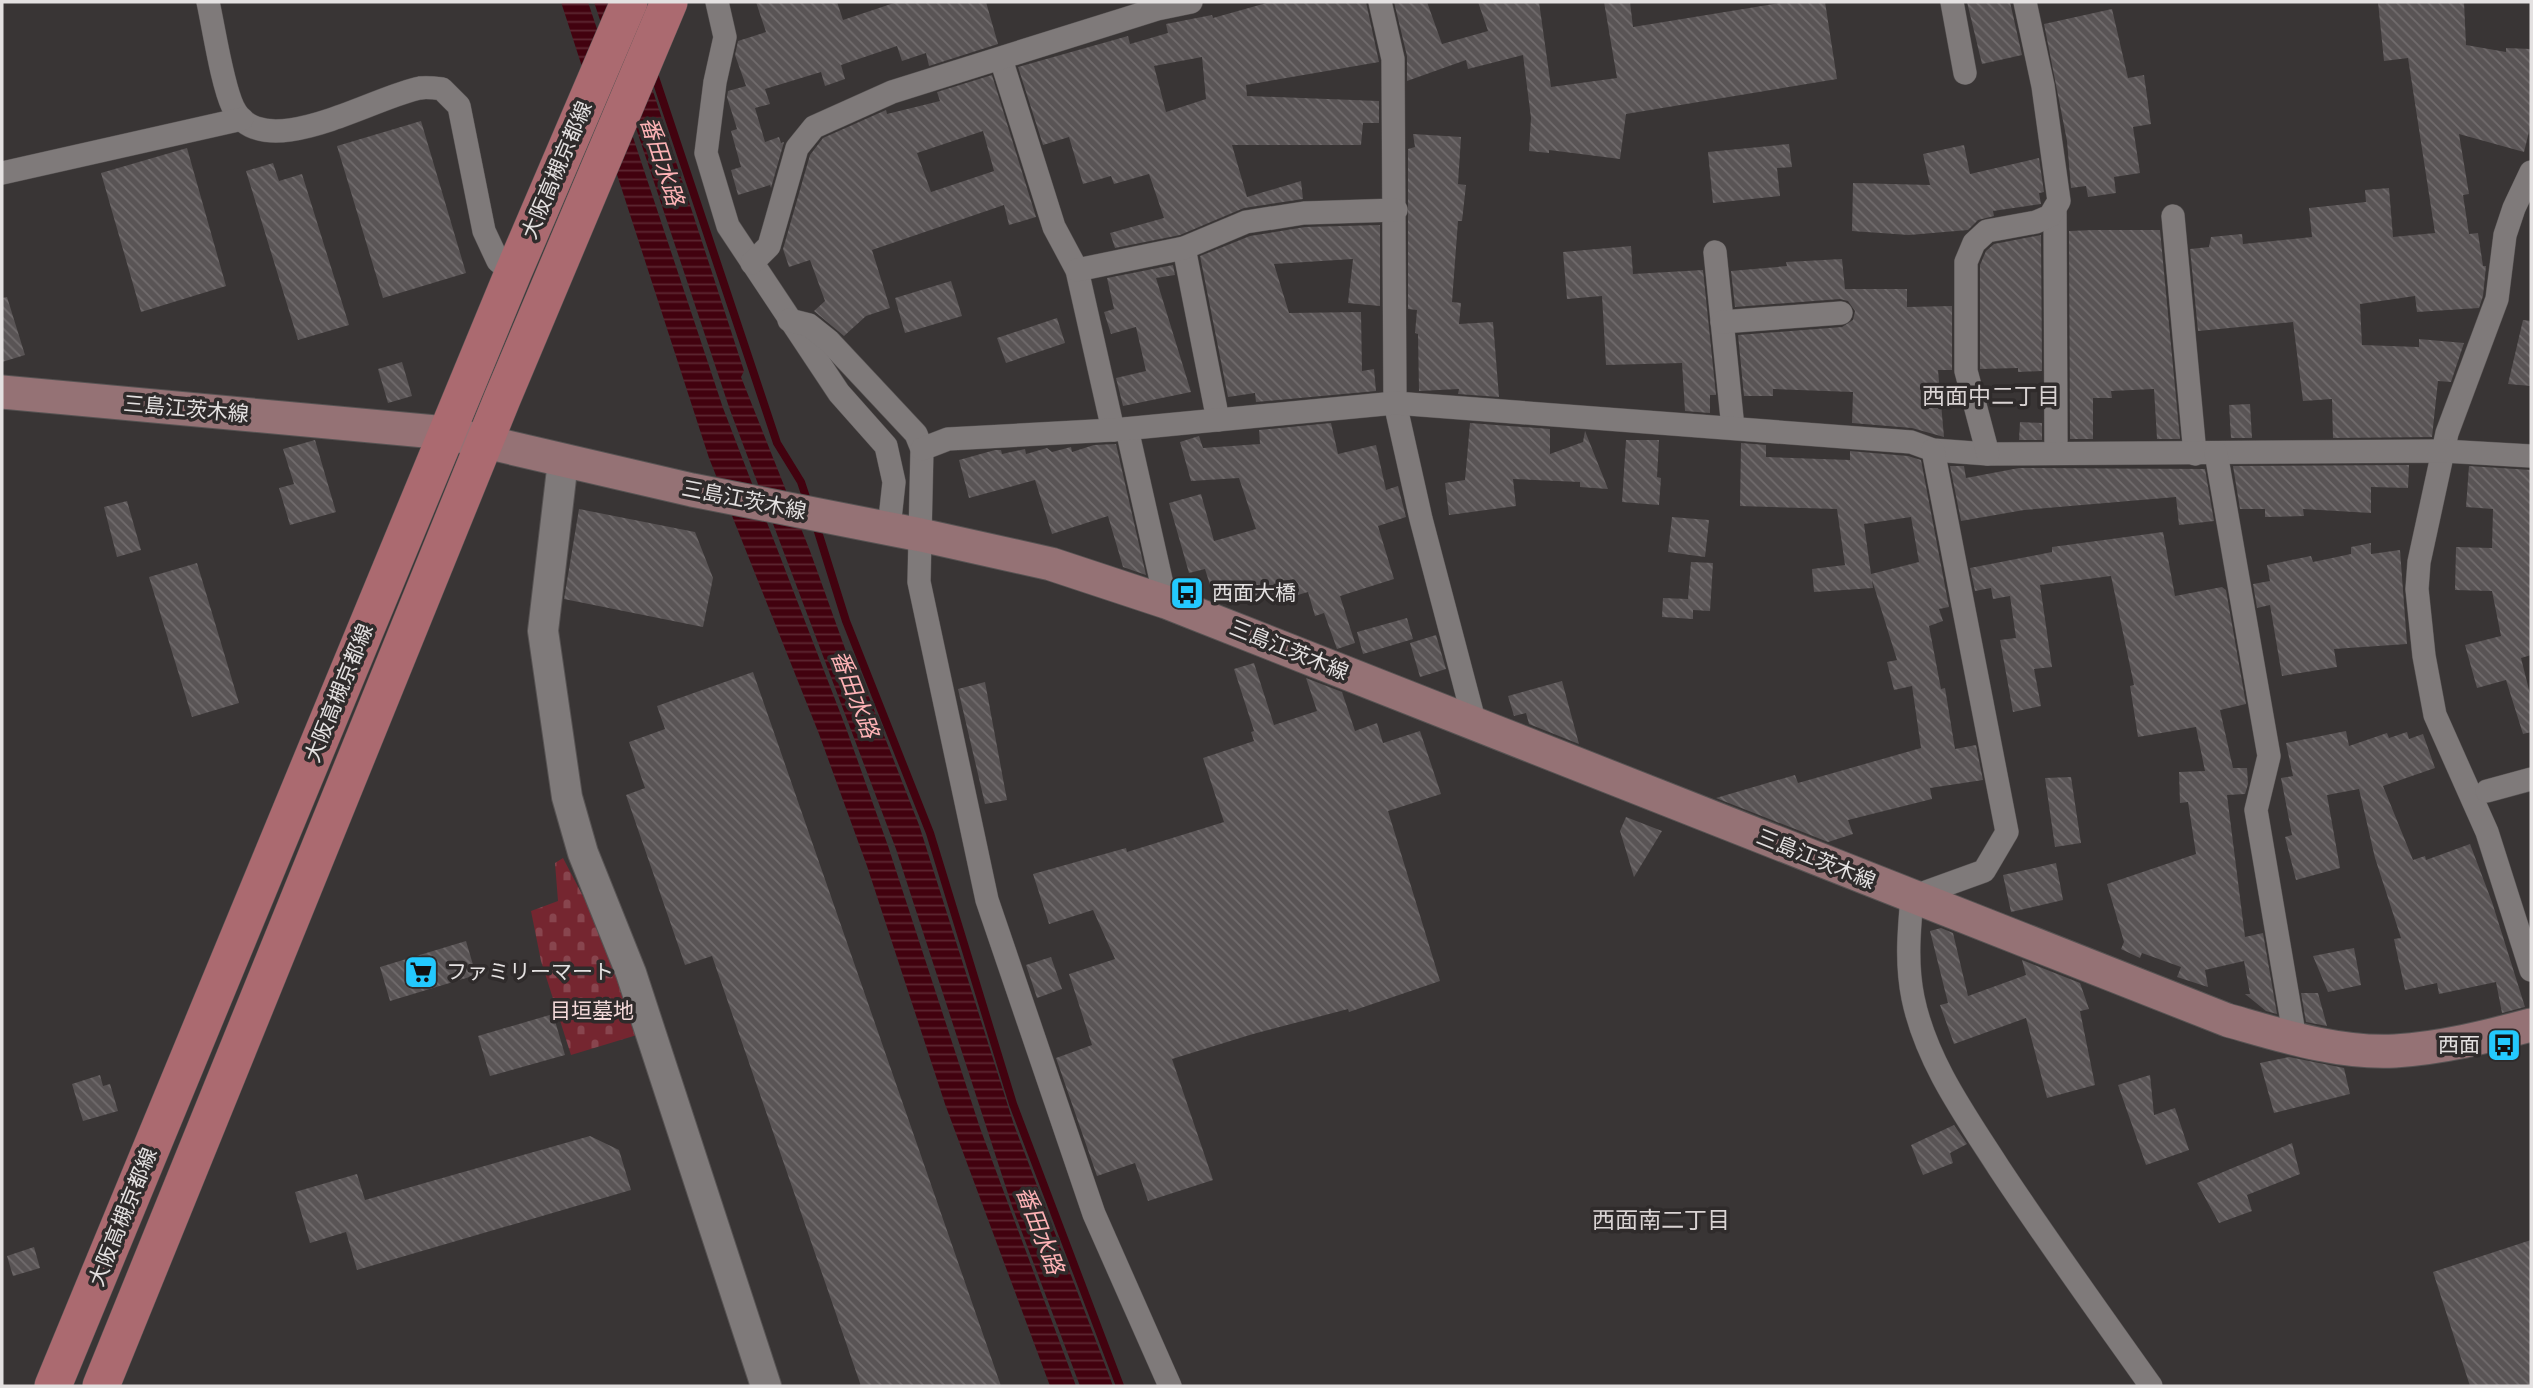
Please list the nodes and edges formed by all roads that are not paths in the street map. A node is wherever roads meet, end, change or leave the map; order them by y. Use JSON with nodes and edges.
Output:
{"nodes":[{"id":1,"x":208,"y":2,"type":"edge"},
{"id":2,"x":629,"y":2,"type":"edge"},
{"id":3,"x":717,"y":2,"type":"edge"},
{"id":4,"x":1191,"y":2,"type":"edge"},
{"id":5,"x":1380,"y":2,"type":"edge"},
{"id":6,"x":1952,"y":2,"type":"edge"},
{"id":7,"x":2025,"y":2,"type":"edge"},
{"id":8,"x":1156,"y":5,"type":"edge"},
{"id":9,"x":667,"y":6,"type":"edge"},
{"id":10,"x":1001,"y":59,"type":"junction"},
{"id":11,"x":1965,"y":73,"type":"dead end"},
{"id":12,"x":242,"y":119,"type":"junction"},
{"id":13,"x":2531,"y":172,"type":"edge"},
{"id":14,"x":2,"y":173,"type":"edge"},
{"id":15,"x":2055,"y":208,"type":"junction"},
{"id":16,"x":1396,"y":210,"type":"junction"},
{"id":17,"x":2173,"y":216,"type":"dead end"},
{"id":18,"x":1184,"y":248,"type":"junction"},
{"id":19,"x":1715,"y":252,"type":"dead end"},
{"id":20,"x":752,"y":263,"type":"junction"},
{"id":21,"x":1077,"y":270,"type":"junction"},
{"id":22,"x":513,"y":273,"type":"junction"},
{"id":23,"x":1841,"y":313,"type":"dead end"},
{"id":24,"x":789,"y":320,"type":"junction"},
{"id":25,"x":1722,"y":322,"type":"junction"},
{"id":26,"x":2,"y":392,"type":"edge"},
{"id":27,"x":1395,"y":403,"type":"junction"},
{"id":28,"x":1218,"y":420,"type":"junction"},
{"id":29,"x":1733,"y":428,"type":"junction"},
{"id":30,"x":1120,"y":429,"type":"junction"},
{"id":31,"x":447,"y":433,"type":"junction"},
{"id":32,"x":485,"y":443,"type":"junction"},
{"id":33,"x":922,"y":449,"type":"junction"},
{"id":34,"x":1933,"y":450,"type":"junction"},
{"id":35,"x":2443,"y":451,"type":"junction"},
{"id":36,"x":2056,"y":453,"type":"junction"},
{"id":37,"x":1988,"y":454,"type":"junction"},
{"id":38,"x":2206,"y":454,"type":"junction"},
{"id":39,"x":2531,"y":456,"type":"edge"},
{"id":40,"x":563,"y":461,"type":"junction"},
{"id":41,"x":889,"y":528,"type":"junction"},
{"id":42,"x":921,"y":535,"type":"junction"},
{"id":43,"x":1166,"y":601,"type":"junction"},
{"id":44,"x":1475,"y":724,"type":"junction"},
{"id":45,"x":2531,"y":779,"type":"edge"},
{"id":46,"x":2487,"y":791,"type":"dead end"},
{"id":47,"x":1912,"y":897,"type":"junction"},
{"id":48,"x":2531,"y":970,"type":"edge"},
{"id":49,"x":2531,"y":1026,"type":"edge"},
{"id":50,"x":2295,"y":1039,"type":"junction"},
{"id":51,"x":54,"y":1386,"type":"edge"},
{"id":52,"x":101,"y":1386,"type":"edge"},
{"id":53,"x":765,"y":1386,"type":"edge"},
{"id":54,"x":1170,"y":1386,"type":"edge"},
{"id":55,"x":2151,"y":1386,"type":"edge"}],
"edges":[{"from":1,"to":12,"type":"street"},
{"from":2,"to":22,"type":"main road","name":"大阪高槻京都線"},
{"from":3,"to":20,"type":"street"},
{"from":4,"to":8,"type":"street"},
{"from":5,"to":16,"type":"street"},
{"from":6,"to":11,"type":"street"},
{"from":7,"to":15,"type":"street"},
{"from":8,"to":10,"type":"street"},
{"from":9,"to":32,"type":"main road","name":"大阪高槻京都線"},
{"from":10,"to":20,"type":"street"},
{"from":10,"to":21,"type":"street"},
{"from":12,"to":14,"type":"street"},
{"from":12,"to":22,"type":"street"},
{"from":13,"to":35,"type":"street"},
{"from":15,"to":36,"type":"street"},
{"from":15,"to":37,"type":"street"},
{"from":16,"to":18,"type":"street"},
{"from":16,"to":27,"type":"street"},
{"from":17,"to":38,"type":"street"},
{"from":18,"to":21,"type":"street"},
{"from":18,"to":28,"type":"street"},
{"from":19,"to":25,"type":"street"},
{"from":20,"to":24,"type":"street"},
{"from":21,"to":30,"type":"street"},
{"from":22,"to":31,"type":"main road","name":"大阪高槻京都線"},
{"from":23,"to":25,"type":"street"},
{"from":24,"to":33,"type":"street"},
{"from":24,"to":41,"type":"street"},
{"from":25,"to":29,"type":"street"},
{"from":26,"to":31,"type":"main road","name":"三島江茨木線"},
{"from":27,"to":28,"type":"street"},
{"from":27,"to":29,"type":"street"},
{"from":27,"to":44,"type":"street"},
{"from":28,"to":30,"type":"street"},
{"from":29,"to":34,"type":"street"},
{"from":30,"to":33,"type":"street"},
{"from":30,"to":43,"type":"street"},
{"from":31,"to":32,"type":"main road","name":"三島江茨木線"},
{"from":31,"to":51,"type":"main road","name":"大阪高槻京都線"},
{"from":32,"to":40,"type":"main road","name":"三島江茨木線"},
{"from":32,"to":52,"type":"main road","name":"大阪高槻京都線"},
{"from":33,"to":42,"type":"street"},
{"from":34,"to":37,"type":"street"},
{"from":34,"to":47,"type":"street"},
{"from":35,"to":38,"type":"street"},
{"from":35,"to":39,"type":"street"},
{"from":35,"to":48,"type":"street"},
{"from":36,"to":37,"type":"street"},
{"from":36,"to":38,"type":"street"},
{"from":38,"to":50,"type":"street"},
{"from":40,"to":41,"type":"main road","name":"三島江茨木線"},
{"from":40,"to":53,"type":"street"},
{"from":41,"to":42,"type":"main road","name":"三島江茨木線"},
{"from":42,"to":43,"type":"main road","name":"三島江茨木線"},
{"from":42,"to":54,"type":"street"},
{"from":43,"to":44,"type":"main road","name":"三島江茨木線"},
{"from":44,"to":47,"type":"main road","name":"三島江茨木線"},
{"from":45,"to":46,"type":"street"},
{"from":47,"to":50,"type":"main road","name":"三島江茨木線"},
{"from":47,"to":55,"type":"street"},
{"from":49,"to":50,"type":"main road","name":"三島江茨木線"}]}
